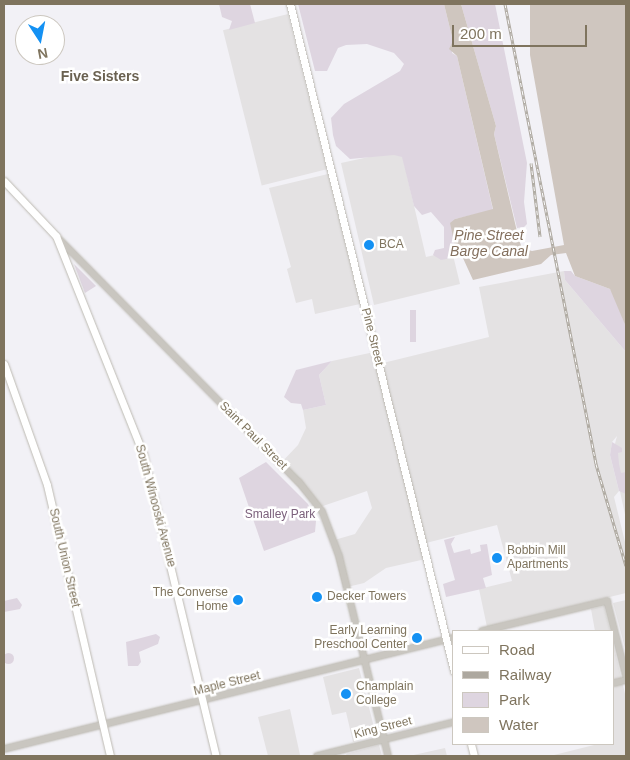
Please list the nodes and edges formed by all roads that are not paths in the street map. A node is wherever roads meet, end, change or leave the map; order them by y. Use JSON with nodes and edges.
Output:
{"nodes":[{"id":1,"x":290,"y":4,"type":"edge"},
{"id":2,"x":4,"y":181,"type":"edge"},
{"id":3,"x":56,"y":236,"type":"junction"},
{"id":4,"x":4,"y":364,"type":"edge"},
{"id":5,"x":486,"y":630,"type":"edge"},
{"id":6,"x":614,"y":630,"type":"edge"},
{"id":7,"x":615,"y":633,"type":"edge"},
{"id":8,"x":450,"y":639,"type":"edge"},
{"id":9,"x":452,"y":655,"type":"edge"},
{"id":10,"x":364,"y":659,"type":"junction"},
{"id":11,"x":626,"y":676,"type":"edge"},
{"id":12,"x":204,"y":702,"type":"junction"},
{"id":13,"x":452,"y":723,"type":"edge"},
{"id":14,"x":103,"y":726,"type":"junction"},
{"id":15,"x":384,"y":740,"type":"junction"},
{"id":16,"x":4,"y":749,"type":"edge"},
{"id":17,"x":110,"y":756,"type":"edge"},
{"id":18,"x":216,"y":756,"type":"edge"},
{"id":19,"x":317,"y":756,"type":"edge"},
{"id":20,"x":388,"y":756,"type":"edge"}],
"edges":[{"from":1,"to":8,"type":"main road","name":"Pine Street"},
{"from":2,"to":3,"type":"main road","name":"Saint Paul Street"},
{"from":3,"to":10,"type":"street","name":"Saint Paul Street"},
{"from":3,"to":12,"type":"main road","name":"South Winooski Avenue"},
{"from":4,"to":14,"type":"main road","name":"South Union Street"},
{"from":5,"to":6,"type":"street"},
{"from":7,"to":11,"type":"street"},
{"from":8,"to":9,"type":"main road","name":"Pine Street"},
{"from":8,"to":10,"type":"street","name":"Maple Street"},
{"from":10,"to":12,"type":"street","name":"Maple Street"},
{"from":10,"to":15,"type":"street","name":"Saint Paul Street"},
{"from":12,"to":14,"type":"street","name":"Maple Street"},
{"from":12,"to":18,"type":"main road","name":"South Winooski Avenue"},
{"from":13,"to":15,"type":"street","name":"King Street"},
{"from":14,"to":16,"type":"street","name":"Maple Street"},
{"from":14,"to":17,"type":"main road","name":"South Union Street"},
{"from":15,"to":19,"type":"street","name":"King Street"},
{"from":15,"to":20,"type":"street","name":"Saint Paul Street"}]}
